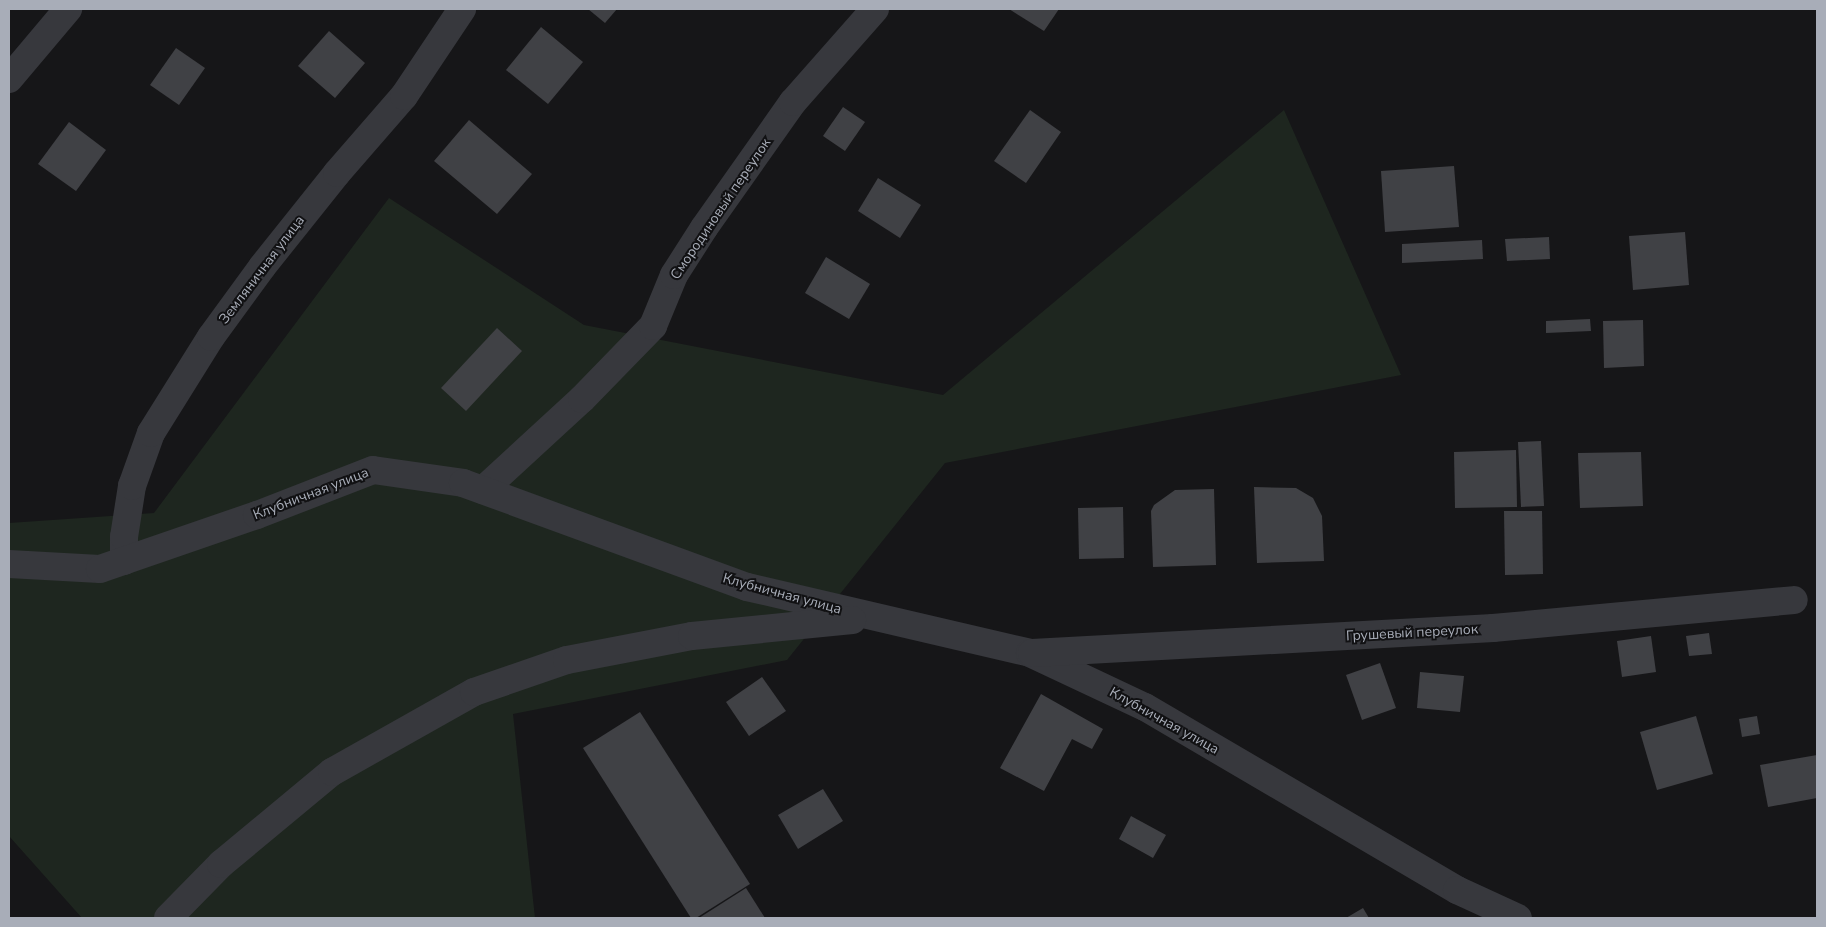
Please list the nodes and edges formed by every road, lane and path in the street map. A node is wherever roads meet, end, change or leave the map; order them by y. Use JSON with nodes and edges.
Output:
{"nodes":[{"id":1,"x":68,"y":9,"type":"edge"},
{"id":2,"x":462,"y":9,"type":"edge"},
{"id":3,"x":875,"y":9,"type":"edge"},
{"id":4,"x":9,"y":80,"type":"edge"},
{"id":5,"x":483,"y":490,"type":"junction"},
{"id":6,"x":124,"y":561,"type":"junction"},
{"id":7,"x":9,"y":564,"type":"edge"},
{"id":8,"x":1794,"y":600,"type":"dead end"},
{"id":9,"x":874,"y":617,"type":"junction"},
{"id":10,"x":1030,"y":653,"type":"junction"},
{"id":11,"x":168,"y":918,"type":"edge"},
{"id":12,"x":1518,"y":918,"type":"edge"}],
"edges":[{"from":1,"to":4,"type":"street"},
{"from":2,"to":6,"type":"street","name":"Земляничная улица"},
{"from":3,"to":5,"type":"street","name":"Смородиновый переулок"},
{"from":5,"to":6,"type":"street","name":"Клубничная улица"},
{"from":5,"to":9,"type":"street","name":"Клубничная улица"},
{"from":6,"to":7,"type":"street","name":"Клубничная улица"},
{"from":8,"to":10,"type":"street","name":"Грушевый переулок"},
{"from":9,"to":10,"type":"street","name":"Клубничная улица"},
{"from":9,"to":11,"type":"street"},
{"from":10,"to":12,"type":"street","name":"Клубничная улица"}]}
